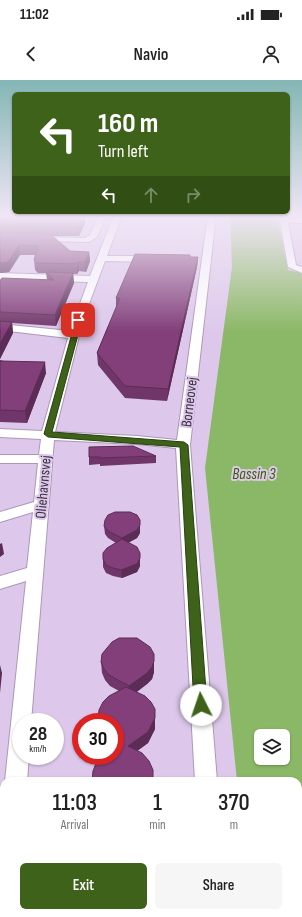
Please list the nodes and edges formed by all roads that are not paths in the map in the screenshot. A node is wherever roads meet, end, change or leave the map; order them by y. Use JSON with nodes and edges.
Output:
{"nodes":[{"id":1,"x":103,"y":254,"type":"edge"},
{"id":2,"x":203,"y":254,"type":"edge"},
{"id":3,"x":290,"y":254,"type":"edge"},
{"id":4,"x":102,"y":258,"type":"junction"},
{"id":5,"x":166,"y":260,"type":"edge"},
{"id":6,"x":302,"y":270,"type":"edge"},
{"id":7,"x":0,"y":276,"type":"edge"},
{"id":8,"x":94,"y":279,"type":"junction"},
{"id":9,"x":0,"y":327,"type":"edge"},
{"id":10,"x":75,"y":335,"type":"junction"},
{"id":11,"x":0,"y":432,"type":"edge"},
{"id":12,"x":48,"y":434,"type":"junction"},
{"id":13,"x":184,"y":445,"type":"junction"},
{"id":14,"x":0,"y":459,"type":"edge"},
{"id":15,"x":46,"y":459,"type":"junction"},
{"id":16,"x":41,"y":505,"type":"junction"},
{"id":17,"x":0,"y":517,"type":"edge"},
{"id":18,"x":35,"y":573,"type":"junction"},
{"id":19,"x":0,"y":583,"type":"edge"},
{"id":20,"x":22,"y":713,"type":"edge"},
{"id":21,"x":17,"y":765,"type":"edge"},
{"id":22,"x":16,"y":777,"type":"edge"},
{"id":23,"x":206,"y":777,"type":"edge"}],
"edges":[{"from":1,"to":4,"type":"street","name":"Oliehavnsvej"},
{"from":2,"to":13,"type":"street","name":"Borneovej"},
{"from":3,"to":6,"type":"street"},
{"from":4,"to":5,"type":"street"},
{"from":4,"to":8,"type":"street","name":"Oliehavnsvej"},
{"from":7,"to":8,"type":"street"},
{"from":8,"to":10,"type":"street","name":"Oliehavnsvej"},
{"from":9,"to":10,"type":"street"},
{"from":10,"to":12,"type":"street","name":"Oliehavnsvej"},
{"from":11,"to":12,"type":"street"},
{"from":12,"to":13,"type":"street"},
{"from":12,"to":15,"type":"street","name":"Oliehavnsvej"},
{"from":13,"to":23,"type":"street","name":"Borneovej"},
{"from":14,"to":15,"type":"street"},
{"from":15,"to":16,"type":"street","name":"Oliehavnsvej"},
{"from":16,"to":17,"type":"street"},
{"from":16,"to":18,"type":"street","name":"Oliehavnsvej"},
{"from":18,"to":19,"type":"street"},
{"from":18,"to":20,"type":"street","name":"Oliehavnsvej"},
{"from":21,"to":22,"type":"street","name":"Oliehavnsvej"}]}
